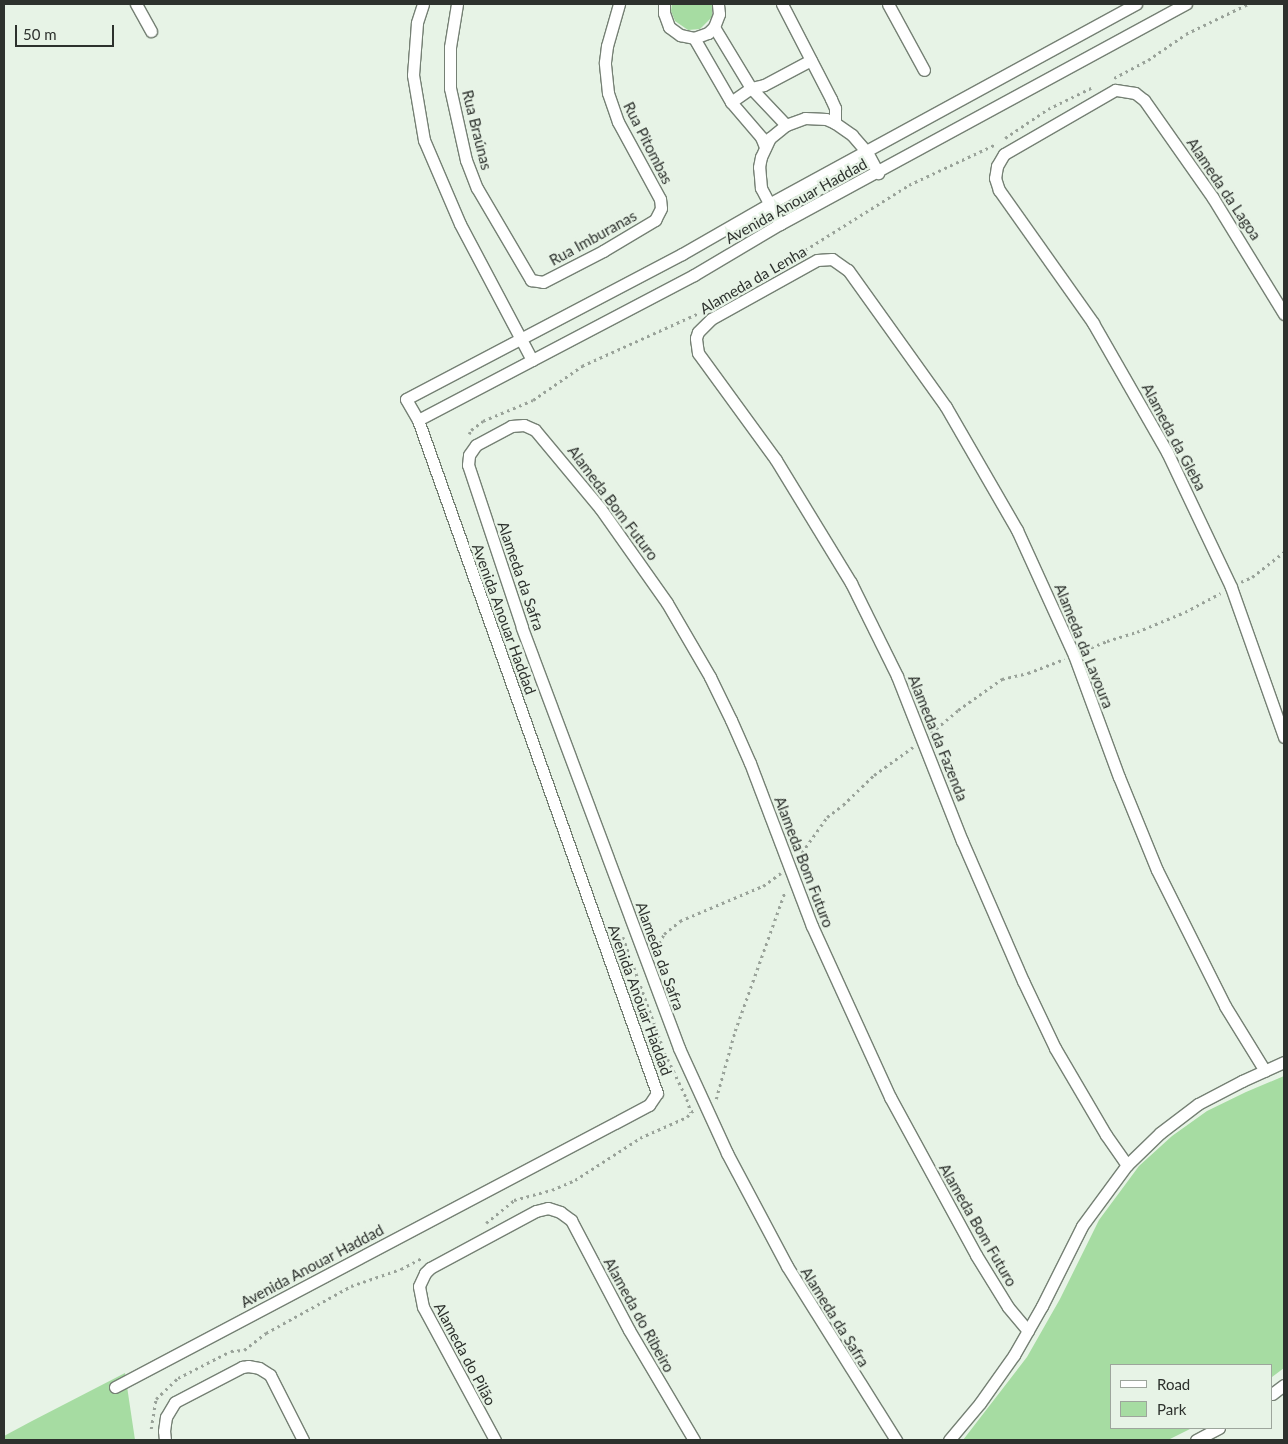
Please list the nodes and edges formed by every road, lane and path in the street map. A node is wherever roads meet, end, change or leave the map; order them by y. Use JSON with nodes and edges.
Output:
{"nodes":[{"id":1,"x":136,"y":4,"type":"edge"},
{"id":2,"x":423,"y":4,"type":"edge"},
{"id":3,"x":457,"y":4,"type":"edge"},
{"id":4,"x":619,"y":4,"type":"edge"},
{"id":5,"x":664,"y":4,"type":"edge"},
{"id":6,"x":718,"y":4,"type":"edge"},
{"id":7,"x":782,"y":4,"type":"edge"},
{"id":8,"x":888,"y":4,"type":"edge"},
{"id":9,"x":1136,"y":4,"type":"edge"},
{"id":10,"x":1186,"y":4,"type":"edge"},
{"id":11,"x":1248,"y":4,"type":"edge"},
{"id":12,"x":714,"y":27,"type":"junction"},
{"id":13,"x":151,"y":31,"type":"dead end"},
{"id":14,"x":694,"y":38,"type":"junction"},
{"id":15,"x":811,"y":60,"type":"junction"},
{"id":16,"x":924,"y":70,"type":"dead end"},
{"id":17,"x":1106,"y":81,"type":"dead end"},
{"id":18,"x":1098,"y":85,"type":"dead end"},
{"id":19,"x":751,"y":88,"type":"junction"},
{"id":20,"x":731,"y":102,"type":"junction"},
{"id":21,"x":836,"y":123,"type":"junction"},
{"id":22,"x":786,"y":125,"type":"junction"},
{"id":23,"x":765,"y":147,"type":"junction"},
{"id":24,"x":867,"y":152,"type":"junction"},
{"id":25,"x":995,"y":172,"type":"joint"},
{"id":26,"x":878,"y":173,"type":"junction"},
{"id":27,"x":769,"y":204,"type":"junction"},
{"id":28,"x":661,"y":208,"type":"joint"},
{"id":29,"x":780,"y":224,"type":"junction"},
{"id":30,"x":832,"y":259,"type":"joint"},
{"id":31,"x":791,"y":260,"type":"dead end"},
{"id":32,"x":531,"y":280,"type":"joint"},
{"id":33,"x":702,"y":311,"type":"dead end"},
{"id":34,"x":1284,"y":314,"type":"edge"},
{"id":35,"x":696,"y":338,"type":"joint"},
{"id":36,"x":522,"y":339,"type":"junction"},
{"id":37,"x":532,"y":360,"type":"junction"},
{"id":38,"x":418,"y":420,"type":"junction"},
{"id":39,"x":467,"y":438,"type":"dead end"},
{"id":40,"x":470,"y":451,"type":"joint"},
{"id":41,"x":1284,"y":552,"type":"edge"},
{"id":42,"x":1231,"y":587,"type":"junction"},
{"id":43,"x":1074,"y":655,"type":"junction"},
{"id":44,"x":1284,"y":738,"type":"edge"},
{"id":45,"x":923,"y":739,"type":"junction"},
{"id":46,"x":789,"y":867,"type":"junction"},
{"id":47,"x":621,"y":930,"type":"dead end"},
{"id":48,"x":654,"y":952,"type":"dead end"},
{"id":49,"x":1284,"y":1062,"type":"edge"},
{"id":50,"x":1265,"y":1072,"type":"junction"},
{"id":51,"x":705,"y":1106,"type":"junction"},
{"id":52,"x":691,"y":1112,"type":"junction"},
{"id":53,"x":1126,"y":1165,"type":"junction"},
{"id":54,"x":479,"y":1227,"type":"dead end"},
{"id":55,"x":425,"y":1257,"type":"dead end"},
{"id":56,"x":421,"y":1279,"type":"joint"},
{"id":57,"x":1028,"y":1331,"type":"junction"},
{"id":58,"x":115,"y":1387,"type":"dead end"},
{"id":59,"x":1217,"y":1429,"type":"edge"},
{"id":60,"x":151,"y":1432,"type":"dead end"},
{"id":61,"x":165,"y":1440,"type":"edge"},
{"id":62,"x":303,"y":1440,"type":"edge"},
{"id":63,"x":495,"y":1440,"type":"edge"},
{"id":64,"x":694,"y":1440,"type":"edge"},
{"id":65,"x":896,"y":1440,"type":"edge"},
{"id":66,"x":949,"y":1440,"type":"edge"},
{"id":67,"x":1196,"y":1440,"type":"edge"}],
"edges":[{"from":1,"to":13,"type":"street"},
{"from":2,"to":36,"type":"street"},
{"from":3,"to":32,"type":"street","name":"Rua Braúnas"},
{"from":4,"to":28,"type":"street","name":"Rua Pitombas"},
{"from":5,"to":14,"type":"street"},
{"from":6,"to":12,"type":"street"},
{"from":7,"to":15,"type":"street"},
{"from":8,"to":16,"type":"street"},
{"from":9,"to":24,"type":"street","name":"Avenida Anouar Haddad"},
{"from":10,"to":26,"type":"street","name":"Avenida Anouar Haddad"},
{"from":11,"to":17,"type":"path"},
{"from":12,"to":14,"type":"street"},
{"from":12,"to":19,"type":"street"},
{"from":14,"to":20,"type":"street"},
{"from":15,"to":19,"type":"street"},
{"from":15,"to":21,"type":"street"},
{"from":18,"to":31,"type":"path"},
{"from":19,"to":20,"type":"street"},
{"from":19,"to":22,"type":"street"},
{"from":20,"to":23,"type":"street"},
{"from":21,"to":22,"type":"street"},
{"from":21,"to":24,"type":"street"},
{"from":22,"to":23,"type":"street"},
{"from":23,"to":27,"type":"street"},
{"from":24,"to":26,"type":"street"},
{"from":24,"to":27,"type":"street","name":"Avenida Anouar Haddad"},
{"from":25,"to":34,"type":"street","name":"Alameda da Lagoa"},
{"from":25,"to":42,"type":"street","name":"Alameda da Gleba"},
{"from":26,"to":29,"type":"street","name":"Avenida Anouar Haddad"},
{"from":27,"to":29,"type":"street"},
{"from":27,"to":36,"type":"street","name":"Avenida Anouar Haddad"},
{"from":28,"to":32,"type":"street","name":"Rua Imburanas"},
{"from":29,"to":37,"type":"street","name":"Avenida Anouar Haddad"},
{"from":30,"to":35,"type":"street","name":"Alameda da Lenha"},
{"from":30,"to":43,"type":"street","name":"Alameda da Lavoura"},
{"from":33,"to":39,"type":"path"},
{"from":35,"to":45,"type":"street","name":"Alameda da Fazenda"},
{"from":36,"to":37,"type":"street"},
{"from":36,"to":38,"type":"street","name":"Avenida Anouar Haddad"},
{"from":37,"to":38,"type":"street","name":"Avenida Anouar Haddad"},
{"from":38,"to":58,"type":"street","name":"Avenida Anouar Haddad"},
{"from":40,"to":46,"type":"street","name":"Alameda Bom Futuro"},
{"from":40,"to":51,"type":"street","name":"Alameda da Safra"},
{"from":41,"to":42,"type":"path"},
{"from":42,"to":43,"type":"path"},
{"from":42,"to":44,"type":"street","name":"Alameda da Gleba"},
{"from":43,"to":45,"type":"path"},
{"from":43,"to":50,"type":"street","name":"Alameda da Lavoura"},
{"from":45,"to":46,"type":"path"},
{"from":45,"to":53,"type":"street","name":"Alameda da Fazenda"},
{"from":46,"to":48,"type":"path"},
{"from":46,"to":51,"type":"path"},
{"from":46,"to":57,"type":"street","name":"Alameda Bom Futuro"},
{"from":47,"to":52,"type":"path"},
{"from":49,"to":50,"type":"street"},
{"from":50,"to":53,"type":"street"},
{"from":51,"to":52,"type":"path"},
{"from":51,"to":65,"type":"street","name":"Alameda da Safra"},
{"from":52,"to":54,"type":"path"},
{"from":53,"to":57,"type":"street"},
{"from":55,"to":60,"type":"path"},
{"from":56,"to":63,"type":"street","name":"Alameda do Pilão"},
{"from":56,"to":64,"type":"street","name":"Alameda do Ribeiro"},
{"from":57,"to":66,"type":"street"},
{"from":59,"to":67,"type":"street"},
{"from":61,"to":62,"type":"street"}]}
